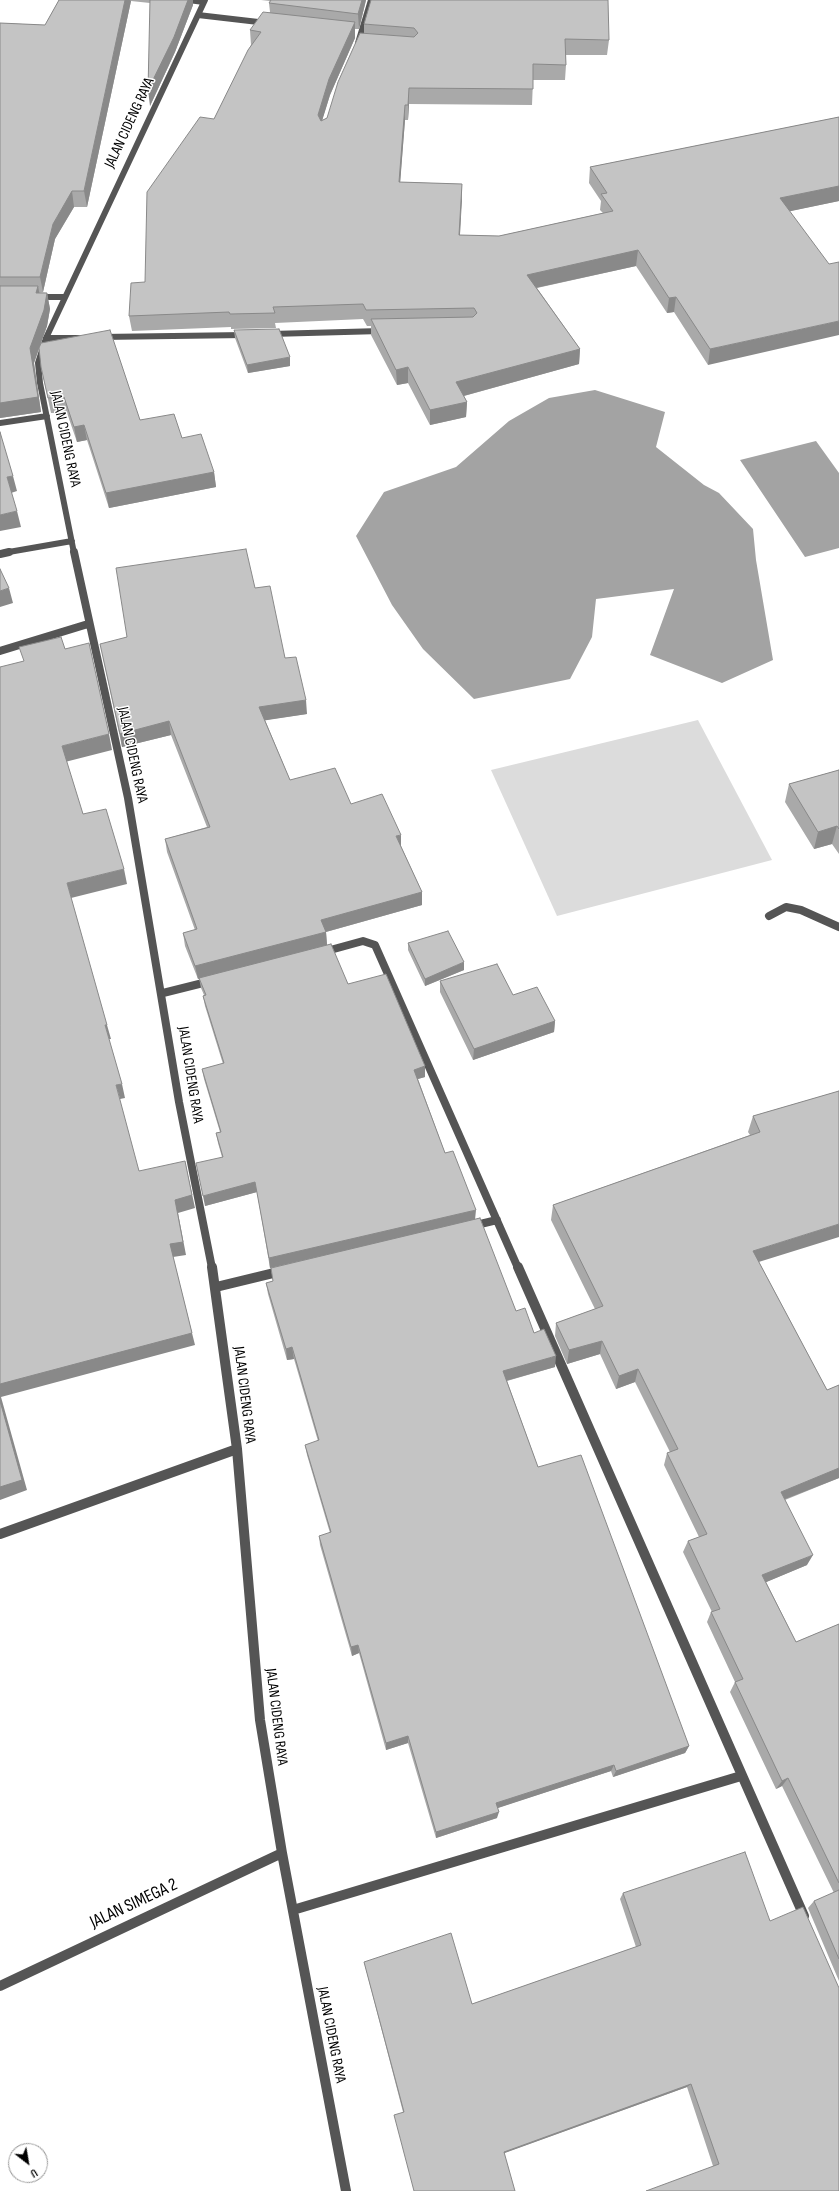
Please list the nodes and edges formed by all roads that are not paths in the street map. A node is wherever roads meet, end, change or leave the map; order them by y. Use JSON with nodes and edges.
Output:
{"nodes":[{"id":1,"x":188,"y":0,"type":"edge"},
{"id":2,"x":371,"y":0,"type":"edge"},
{"id":3,"x":205,"y":1,"type":"edge"},
{"id":4,"x":198,"y":14,"type":"junction"},
{"id":5,"x":276,"y":24,"type":"edge"},
{"id":6,"x":354,"y":33,"type":"edge"},
{"id":7,"x":362,"y":34,"type":"junction"},
{"id":8,"x":358,"y":44,"type":"junction"},
{"id":9,"x":365,"y":44,"type":"edge"},
{"id":10,"x":355,"y":50,"type":"edge"},
{"id":11,"x":29,"y":297,"type":"edge"},
{"id":12,"x":65,"y":297,"type":"junction"},
{"id":13,"x":384,"y":331,"type":"edge"},
{"id":14,"x":266,"y":334,"type":"edge"},
{"id":15,"x":250,"y":335,"type":"edge"},
{"id":16,"x":46,"y":338,"type":"junction"},
{"id":17,"x":85,"y":338,"type":"edge"},
{"id":18,"x":93,"y":338,"type":"edge"},
{"id":19,"x":46,"y":416,"type":"junction"},
{"id":20,"x":0,"y":423,"type":"edge"},
{"id":21,"x":72,"y":541,"type":"junction"},
{"id":22,"x":0,"y":554,"type":"edge"},
{"id":23,"x":88,"y":624,"type":"junction"},
{"id":24,"x":0,"y":650,"type":"edge"},
{"id":25,"x":769,"y":916,"type":"dead end"},
{"id":26,"x":839,"y":927,"type":"edge"},
{"id":27,"x":317,"y":954,"type":"edge"},
{"id":28,"x":217,"y":980,"type":"edge"},
{"id":29,"x":163,"y":994,"type":"junction"},
{"id":30,"x":497,"y":1220,"type":"junction"},
{"id":31,"x":466,"y":1228,"type":"edge"},
{"id":32,"x":292,"y":1269,"type":"edge"},
{"id":33,"x":216,"y":1287,"type":"junction"},
{"id":34,"x":237,"y":1449,"type":"junction"},
{"id":35,"x":0,"y":1534,"type":"edge"},
{"id":36,"x":740,"y":1776,"type":"junction"},
{"id":37,"x":282,"y":1853,"type":"junction"},
{"id":38,"x":293,"y":1910,"type":"junction"},
{"id":39,"x":810,"y":1928,"type":"edge"},
{"id":40,"x":0,"y":1986,"type":"edge"},
{"id":41,"x":346,"y":2191,"type":"edge"}],
"edges":[{"from":1,"to":3,"type":"street"},
{"from":2,"to":7,"type":"street"},
{"from":3,"to":4,"type":"street","name":"JALAN CIDENG RAYA"},
{"from":4,"to":5,"type":"street"},
{"from":4,"to":12,"type":"street","name":"JALAN CIDENG RAYA"},
{"from":6,"to":7,"type":"street"},
{"from":7,"to":8,"type":"street"},
{"from":8,"to":9,"type":"street"},
{"from":8,"to":10,"type":"street"},
{"from":11,"to":12,"type":"street"},
{"from":12,"to":16,"type":"street","name":"JALAN CIDENG RAYA"},
{"from":13,"to":14,"type":"street"},
{"from":15,"to":18,"type":"street"},
{"from":16,"to":17,"type":"street"},
{"from":16,"to":19,"type":"street","name":"JALAN CIDENG RAYA"},
{"from":19,"to":20,"type":"street"},
{"from":19,"to":21,"type":"street","name":"JALAN CIDENG RAYA"},
{"from":21,"to":22,"type":"street"},
{"from":21,"to":23,"type":"street","name":"JALAN CIDENG RAYA"},
{"from":23,"to":24,"type":"street"},
{"from":23,"to":29,"type":"street","name":"JALAN CIDENG RAYA"},
{"from":25,"to":26,"type":"street"},
{"from":27,"to":30,"type":"street"},
{"from":28,"to":29,"type":"street"},
{"from":29,"to":33,"type":"street","name":"JALAN CIDENG RAYA"},
{"from":30,"to":31,"type":"street"},
{"from":30,"to":36,"type":"street"},
{"from":32,"to":33,"type":"street"},
{"from":33,"to":34,"type":"street","name":"JALAN CIDENG RAYA"},
{"from":34,"to":35,"type":"street"},
{"from":34,"to":37,"type":"street","name":"JALAN CIDENG RAYA"},
{"from":36,"to":38,"type":"street"},
{"from":36,"to":39,"type":"street"},
{"from":37,"to":38,"type":"street","name":"JALAN CIDENG RAYA"},
{"from":37,"to":40,"type":"street","name":"JALAN SIMEGA 2"},
{"from":38,"to":41,"type":"street","name":"JALAN CIDENG RAYA"}]}
